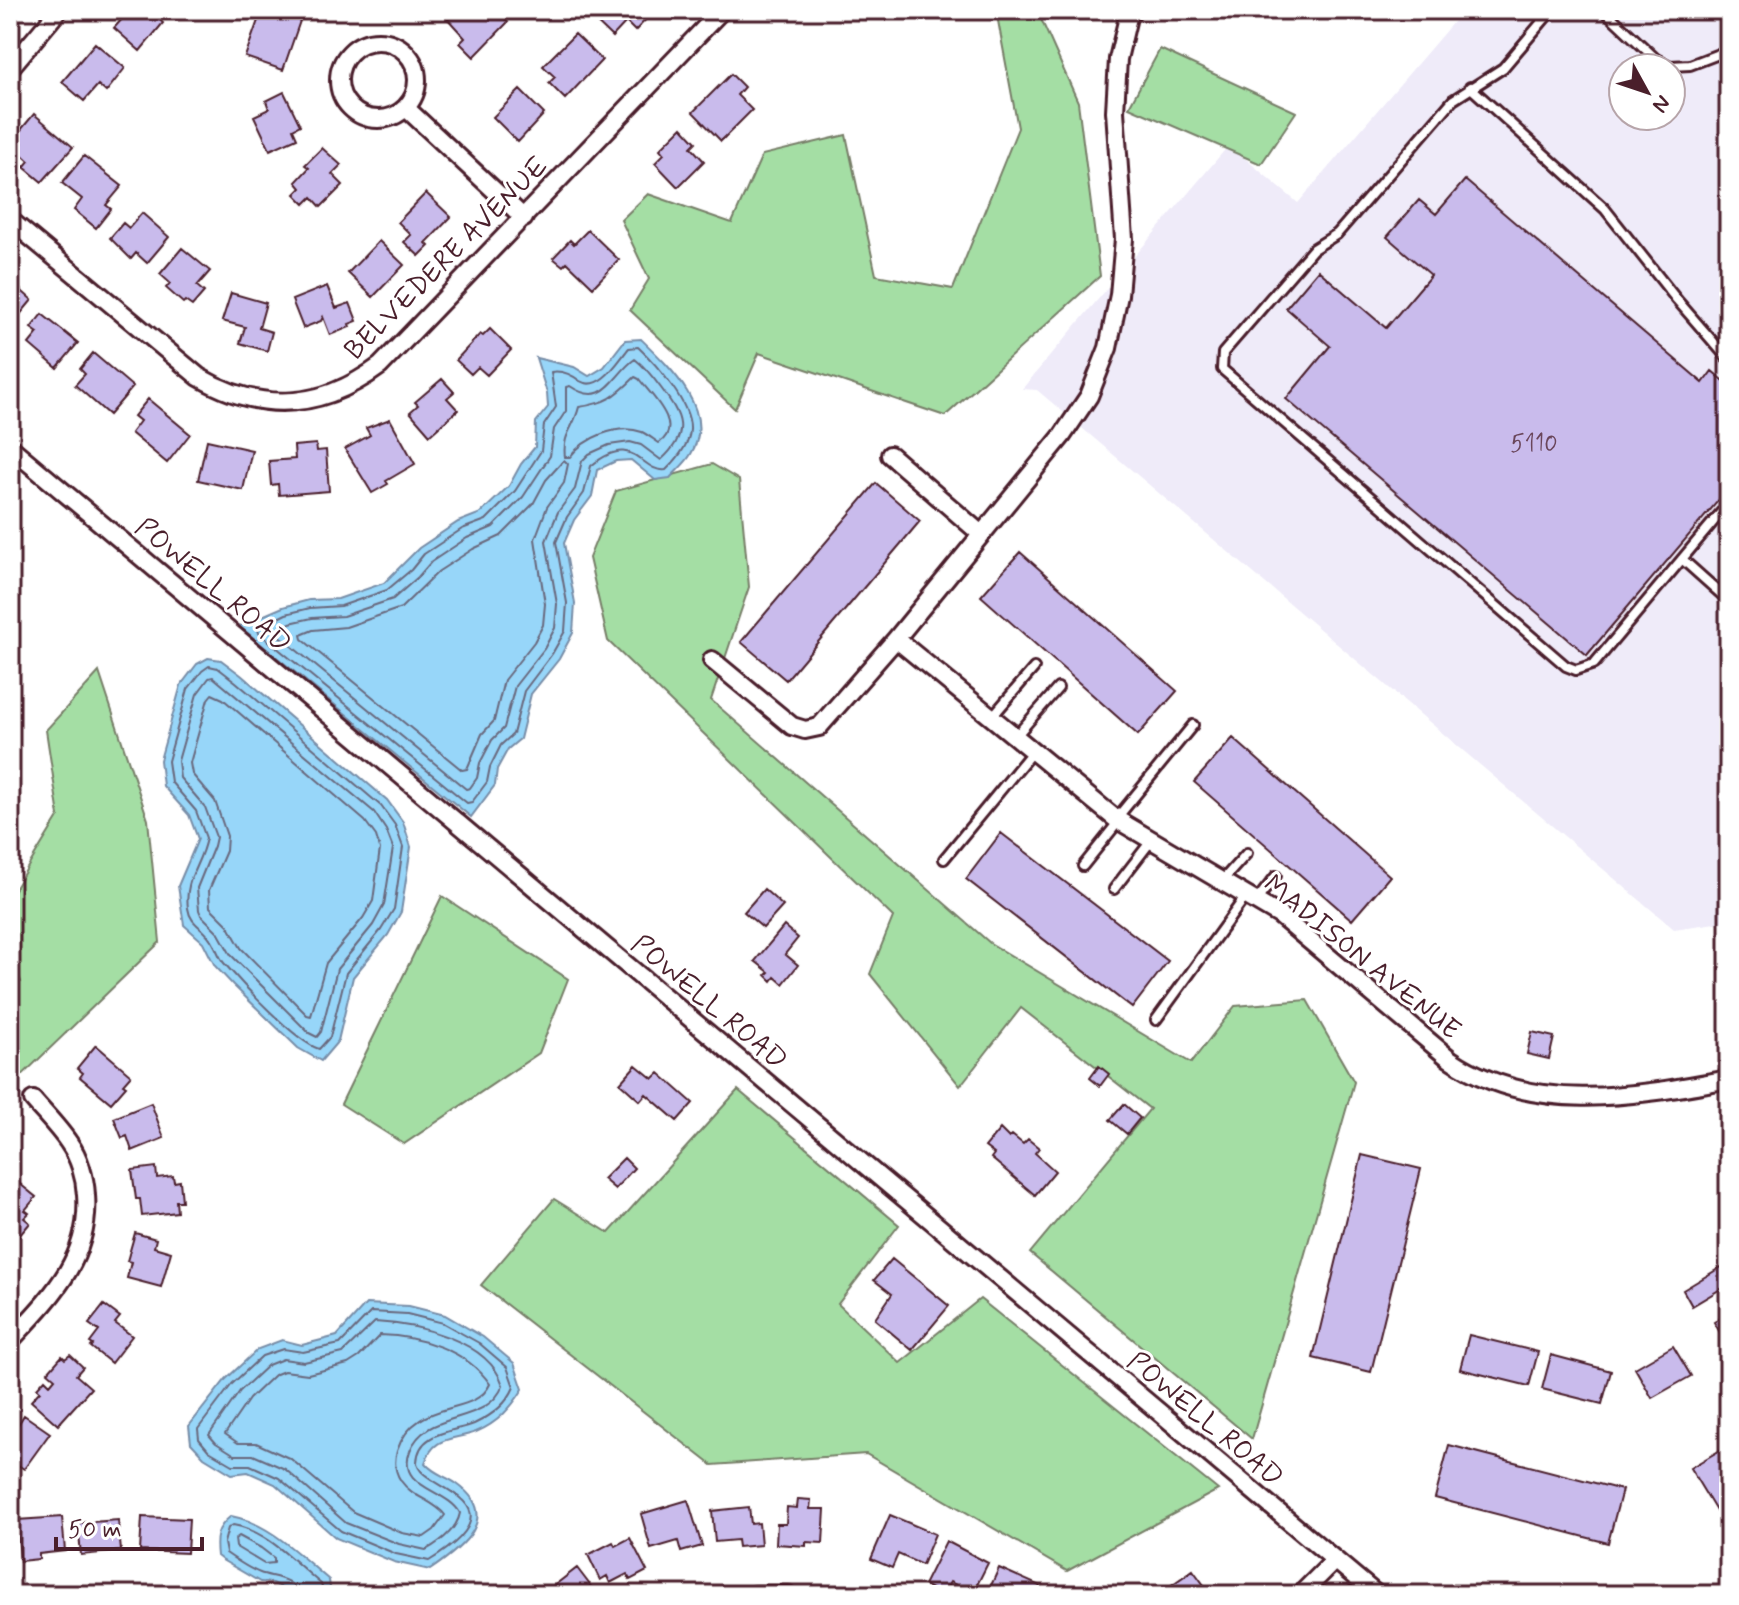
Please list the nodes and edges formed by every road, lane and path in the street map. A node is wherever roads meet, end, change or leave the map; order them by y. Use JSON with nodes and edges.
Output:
{"nodes":[{"id":1,"x":59,"y":10,"type":"edge"},
{"id":2,"x":721,"y":10,"type":"edge"},
{"id":3,"x":1133,"y":10,"type":"edge"},
{"id":4,"x":1552,"y":10,"type":"edge"},
{"id":5,"x":1604,"y":10,"type":"edge"},
{"id":6,"x":1729,"y":50,"type":"edge"},
{"id":7,"x":10,"y":68,"type":"edge"},
{"id":8,"x":1470,"y":87,"type":"junction"},
{"id":9,"x":406,"y":108,"type":"junction"},
{"id":10,"x":524,"y":218,"type":"junction"},
{"id":11,"x":10,"y":220,"type":"edge"},
{"id":12,"x":1729,"y":360,"type":"edge"},
{"id":13,"x":10,"y":447,"type":"edge"},
{"id":14,"x":890,"y":455,"type":"dead end"},
{"id":15,"x":1729,"y":503,"type":"edge"},
{"id":16,"x":981,"y":534,"type":"junction"},
{"id":17,"x":1682,"y":559,"type":"junction"},
{"id":18,"x":1729,"y":601,"type":"edge"},
{"id":19,"x":896,"y":639,"type":"junction"},
{"id":20,"x":712,"y":660,"type":"dead end"},
{"id":21,"x":1034,"y":668,"type":"dead end"},
{"id":22,"x":1058,"y":688,"type":"dead end"},
{"id":23,"x":991,"y":718,"type":"junction"},
{"id":24,"x":1193,"y":725,"type":"dead end"},
{"id":25,"x":1015,"y":738,"type":"junction"},
{"id":26,"x":1032,"y":752,"type":"junction"},
{"id":27,"x":1117,"y":820,"type":"junction"},
{"id":28,"x":1151,"y":841,"type":"junction"},
{"id":29,"x":1247,"y":853,"type":"dead end"},
{"id":30,"x":944,"y":859,"type":"dead end"},
{"id":31,"x":1083,"y":866,"type":"dead end"},
{"id":32,"x":1276,"y":876,"type":"dead end"},
{"id":33,"x":1222,"y":881,"type":"junction"},
{"id":34,"x":1114,"y":889,"type":"dead end"},
{"id":35,"x":1251,"y":898,"type":"junction"},
{"id":36,"x":1156,"y":1020,"type":"dead end"},
{"id":37,"x":1729,"y":1079,"type":"edge"},
{"id":38,"x":33,"y":1100,"type":"dead end"},
{"id":39,"x":10,"y":1341,"type":"edge"},
{"id":40,"x":1335,"y":1560,"type":"junction"},
{"id":41,"x":756,"y":1595,"type":"edge"},
{"id":42,"x":788,"y":1595,"type":"edge"},
{"id":43,"x":1300,"y":1595,"type":"edge"},
{"id":44,"x":1377,"y":1595,"type":"edge"}],
"edges":[{"from":1,"to":7,"type":"street"},
{"from":2,"to":10,"type":"street","name":"BELVEDERE AVENUE"},
{"from":3,"to":16,"type":"street"},
{"from":4,"to":8,"type":"lane"},
{"from":5,"to":6,"type":"lane"},
{"from":8,"to":12,"type":"lane"},
{"from":8,"to":17,"type":"lane"},
{"from":9,"to":9,"type":"street"},
{"from":9,"to":10,"type":"street"},
{"from":10,"to":11,"type":"street","name":"BELVEDERE AVENUE"},
{"from":13,"to":40,"type":"street","name":"POWELL ROAD"},
{"from":14,"to":16,"type":"street"},
{"from":15,"to":17,"type":"lane"},
{"from":16,"to":19,"type":"street"},
{"from":17,"to":18,"type":"lane"},
{"from":19,"to":20,"type":"street"},
{"from":19,"to":23,"type":"street","name":"MADISON AVENUE"},
{"from":21,"to":23,"type":"lane"},
{"from":22,"to":25,"type":"lane"},
{"from":23,"to":25,"type":"street","name":"MADISON AVENUE"},
{"from":24,"to":27,"type":"lane"},
{"from":25,"to":26,"type":"street","name":"MADISON AVENUE"},
{"from":26,"to":27,"type":"street","name":"MADISON AVENUE"},
{"from":26,"to":30,"type":"lane"},
{"from":27,"to":28,"type":"street","name":"MADISON AVENUE"},
{"from":27,"to":31,"type":"lane"},
{"from":28,"to":33,"type":"street","name":"MADISON AVENUE"},
{"from":28,"to":34,"type":"lane"},
{"from":29,"to":33,"type":"lane"},
{"from":32,"to":35,"type":"lane"},
{"from":33,"to":35,"type":"street","name":"MADISON AVENUE"},
{"from":35,"to":36,"type":"lane"},
{"from":35,"to":37,"type":"street","name":"MADISON AVENUE"},
{"from":38,"to":39,"type":"street"},
{"from":40,"to":43,"type":"street"},
{"from":40,"to":44,"type":"street","name":"POWELL ROAD"},
{"from":41,"to":42,"type":"street"}]}
